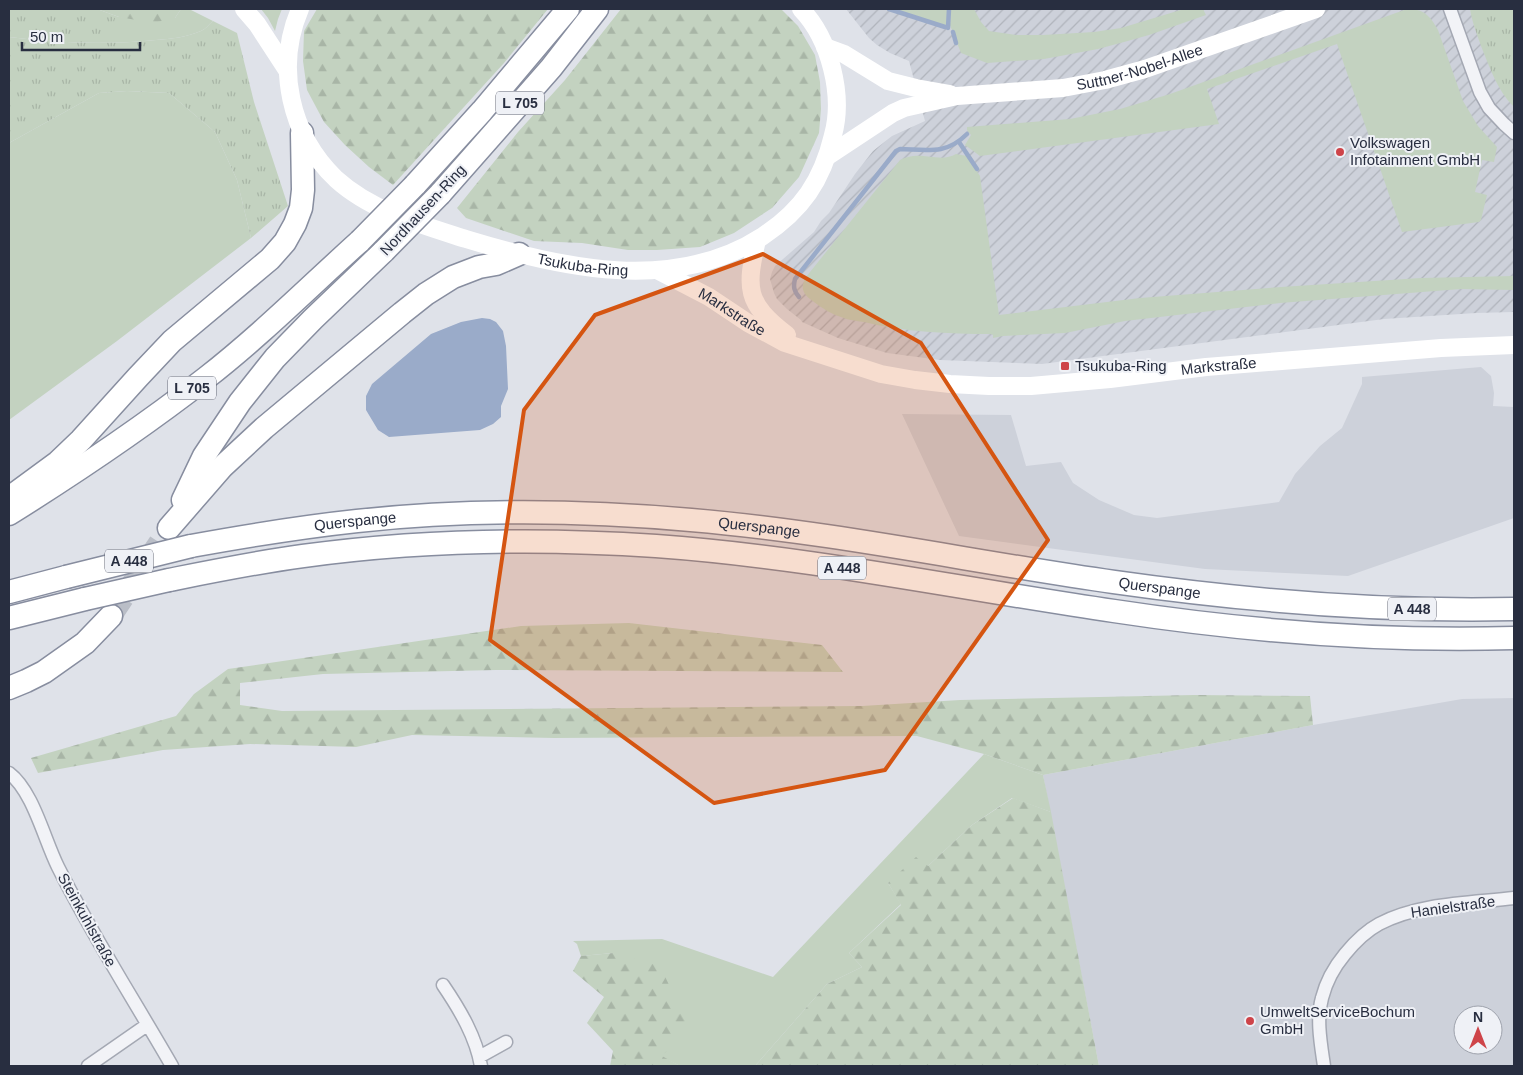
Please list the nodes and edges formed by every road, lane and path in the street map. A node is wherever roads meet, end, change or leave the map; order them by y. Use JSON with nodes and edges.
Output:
{"nodes":[{"id":1,"x":244,"y":9,"type":"edge"},
{"id":2,"x":300,"y":9,"type":"edge"},
{"id":3,"x":568,"y":9,"type":"edge"},
{"id":4,"x":597,"y":9,"type":"edge"},
{"id":5,"x":801,"y":9,"type":"edge"},
{"id":6,"x":1316,"y":9,"type":"edge"},
{"id":7,"x":1450,"y":9,"type":"edge"},
{"id":8,"x":825,"y":47,"type":"junction"},
{"id":9,"x":287,"y":70,"type":"junction"},
{"id":10,"x":957,"y":96,"type":"junction"},
{"id":11,"x":302,"y":133,"type":"junction"},
{"id":12,"x":1514,"y":133,"type":"edge"},
{"id":13,"x":828,"y":156,"type":"junction"},
{"id":14,"x":757,"y":240,"type":"junction"},
{"id":15,"x":518,"y":254,"type":"junction"},
{"id":16,"x":657,"y":270,"type":"junction"},
{"id":17,"x":1514,"y":345,"type":"edge"},
{"id":18,"x":808,"y":350,"type":"junction"},
{"id":19,"x":9,"y":498,"type":"edge"},
{"id":20,"x":9,"y":514,"type":"edge"},
{"id":21,"x":9,"y":592,"type":"edge"},
{"id":22,"x":1514,"y":609,"type":"edge"},
{"id":23,"x":111,"y":616,"type":"tunnel mouth"},
{"id":24,"x":9,"y":618,"type":"edge"},
{"id":25,"x":1514,"y":638,"type":"edge"},
{"id":26,"x":9,"y":688,"type":"edge"},
{"id":27,"x":9,"y":772,"type":"edge"},
{"id":28,"x":1514,"y":898,"type":"edge"},
{"id":29,"x":443,"y":986,"type":"dead end"},
{"id":30,"x":147,"y":1025,"type":"junction"},
{"id":31,"x":506,"y":1042,"type":"dead end"},
{"id":32,"x":480,"y":1062,"type":"edge"},
{"id":33,"x":88,"y":1066,"type":"edge"},
{"id":34,"x":172,"y":1066,"type":"edge"},
{"id":35,"x":1324,"y":1066,"type":"edge"}],
"edges":[{"from":1,"to":9,"type":"main road"},
{"from":2,"to":9,"type":"main road","name":"Tsukuba-Ring"},
{"from":3,"to":20,"type":"highway","name":"Nordhausen-Ring","number":"L 705","bridge":true},
{"from":4,"to":15,"type":"highway","name":"Nordhausen-Ring","number":"L 705","bridge":true},
{"from":5,"to":8,"type":"main road","name":"Tsukuba-Ring"},
{"from":6,"to":10,"type":"main road","name":"Suttner-Nobel-Allee"},
{"from":7,"to":12,"type":"street"},
{"from":8,"to":10,"type":"main road","name":"Suttner-Nobel-Allee"},
{"from":8,"to":13,"type":"main road","name":"Tsukuba-Ring"},
{"from":9,"to":11,"type":"main road","name":"Tsukuba-Ring"},
{"from":10,"to":13,"type":"main road","name":"Suttner-Nobel-Allee"},
{"from":11,"to":15,"type":"main road","name":"Tsukuba-Ring"},
{"from":11,"to":19,"type":"highway"},
{"from":13,"to":14,"type":"main road","name":"Tsukuba-Ring"},
{"from":14,"to":16,"type":"main road","name":"Tsukuba-Ring"},
{"from":14,"to":18,"type":"main road","name":"Markstraße"},
{"from":15,"to":16,"type":"main road","name":"Tsukuba-Ring"},
{"from":16,"to":18,"type":"main road","name":"Markstraße"},
{"from":17,"to":18,"type":"main road","name":"Markstraße"},
{"from":21,"to":22,"type":"highway","name":"Querspange","number":"A 448","bridge":true},
{"from":23,"to":26,"type":"highway"},
{"from":24,"to":25,"type":"highway","name":"Querspange","number":"A 448","bridge":true},
{"from":27,"to":30,"type":"street","name":"Steinkuhlstraße"},
{"from":28,"to":35,"type":"street","name":"Hanielstraße"},
{"from":29,"to":32,"type":"street"},
{"from":30,"to":33,"type":"street"},
{"from":30,"to":34,"type":"street","name":"Steinkuhlstraße"},
{"from":31,"to":32,"type":"street"}]}
